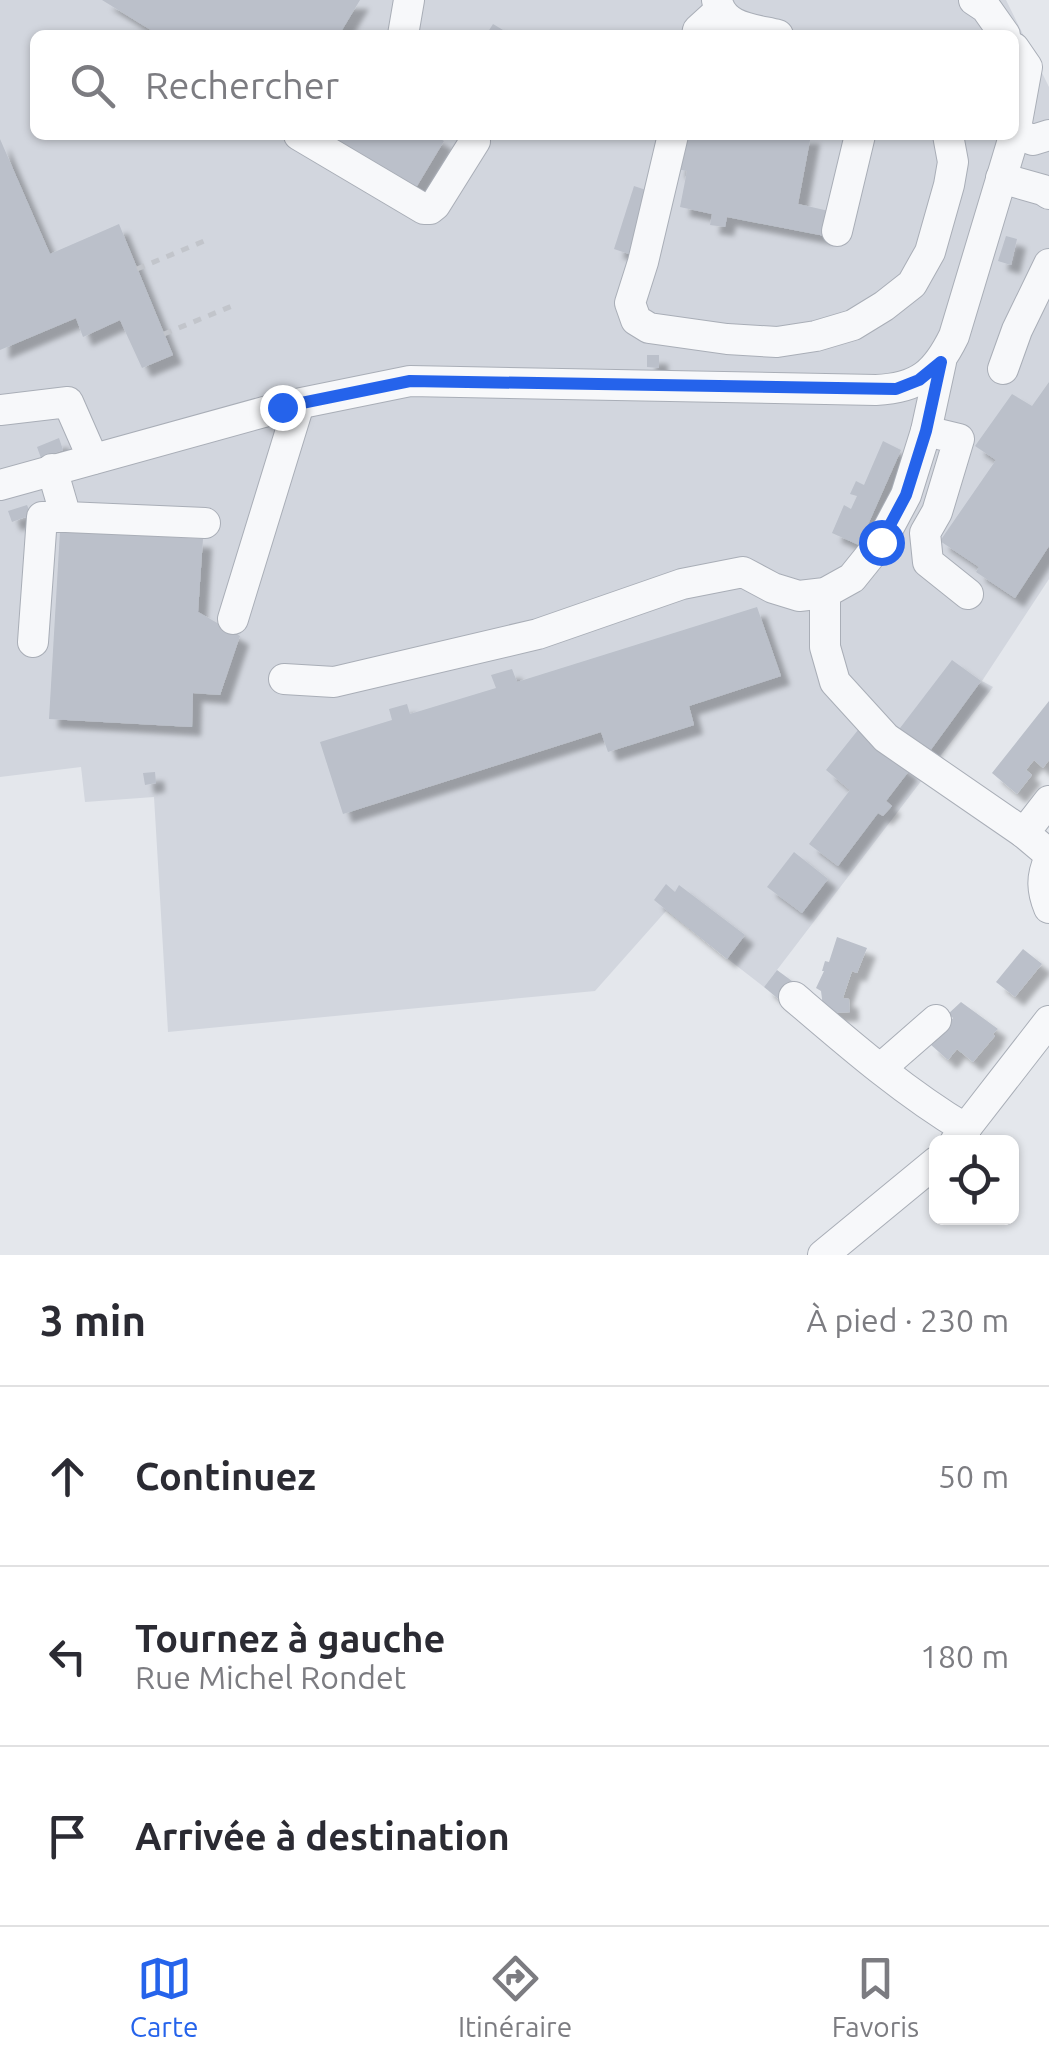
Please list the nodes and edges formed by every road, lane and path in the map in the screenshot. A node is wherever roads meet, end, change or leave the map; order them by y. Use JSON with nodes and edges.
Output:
{"nodes":[{"id":1,"x":409,"y":0,"type":"edge"},
{"id":2,"x":974,"y":0,"type":"edge"},
{"id":3,"x":718,"y":6,"type":"edge"},
{"id":4,"x":405,"y":30,"type":"edge"},
{"id":5,"x":698,"y":30,"type":"edge"},
{"id":6,"x":761,"y":30,"type":"edge"},
{"id":7,"x":1001,"y":30,"type":"edge"},
{"id":8,"x":1019,"y":55,"type":"edge"},
{"id":9,"x":1019,"y":112,"type":"edge"},
{"id":10,"x":1019,"y":135,"type":"edge"},
{"id":11,"x":1049,"y":136,"type":"edge"},
{"id":12,"x":307,"y":140,"type":"edge"},
{"id":13,"x":471,"y":140,"type":"edge"},
{"id":14,"x":671,"y":140,"type":"edge"},
{"id":15,"x":859,"y":140,"type":"edge"},
{"id":16,"x":949,"y":140,"type":"edge"},
{"id":17,"x":1013,"y":140,"type":"edge"},
{"id":18,"x":1002,"y":178,"type":"junction"},
{"id":19,"x":1049,"y":194,"type":"edge"},
{"id":20,"x":837,"y":230,"type":"dead end"},
{"id":21,"x":209,"y":240,"type":"dead end"},
{"id":22,"x":927,"y":259,"type":"junction"},
{"id":23,"x":1049,"y":264,"type":"edge"},
{"id":24,"x":137,"y":269,"type":"dead end"},
{"id":25,"x":973,"y":271,"type":"junction"},
{"id":26,"x":232,"y":306,"type":"dead end"},
{"id":27,"x":164,"y":334,"type":"dead end"},
{"id":28,"x":941,"y":362,"type":"junction"},
{"id":29,"x":1002,"y":368,"type":"dead end"},
{"id":30,"x":299,"y":404,"type":"junction"},
{"id":31,"x":0,"y":410,"type":"edge"},
{"id":32,"x":926,"y":431,"type":"junction"},
{"id":33,"x":92,"y":458,"type":"junction"},
{"id":34,"x":52,"y":469,"type":"junction"},
{"id":35,"x":0,"y":485,"type":"edge"},
{"id":36,"x":66,"y":517,"type":"junction"},
{"id":37,"x":206,"y":523,"type":"dead end"},
{"id":38,"x":825,"y":593,"type":"junction"},
{"id":39,"x":968,"y":594,"type":"dead end"},
{"id":40,"x":233,"y":619,"type":"dead end"},
{"id":41,"x":33,"y":642,"type":"dead end"},
{"id":42,"x":284,"y":679,"type":"dead end"},
{"id":43,"x":1049,"y":801,"type":"edge"},
{"id":44,"x":1024,"y":834,"type":"junction"},
{"id":45,"x":1049,"y":857,"type":"edge"},
{"id":46,"x":1049,"y":908,"type":"edge"},
{"id":47,"x":794,"y":997,"type":"dead end"},
{"id":48,"x":936,"y":1020,"type":"dead end"},
{"id":49,"x":1049,"y":1021,"type":"edge"},
{"id":50,"x":881,"y":1068,"type":"junction"},
{"id":51,"x":959,"y":1135,"type":"edge"},
{"id":52,"x":961,"y":1135,"type":"edge"},
{"id":53,"x":929,"y":1168,"type":"edge"},
{"id":54,"x":823,"y":1255,"type":"edge"}],
"edges":[{"from":1,"to":4,"type":"street"},
{"from":2,"to":7,"type":"street"},
{"from":3,"to":5,"type":"street"},
{"from":3,"to":6,"type":"street"},
{"from":8,"to":9,"type":"street"},
{"from":10,"to":11,"type":"street"},
{"from":12,"to":13,"type":"street"},
{"from":14,"to":22,"type":"street"},
{"from":15,"to":20,"type":"street"},
{"from":16,"to":22,"type":"street"},
{"from":17,"to":18,"type":"street"},
{"from":18,"to":19,"type":"street"},
{"from":18,"to":25,"type":"street"},
{"from":21,"to":24,"type":"path"},
{"from":22,"to":25,"type":"street"},
{"from":23,"to":29,"type":"street"},
{"from":25,"to":28,"type":"street"},
{"from":26,"to":27,"type":"path"},
{"from":28,"to":30,"type":"street"},
{"from":28,"to":32,"type":"street"},
{"from":30,"to":33,"type":"street"},
{"from":30,"to":40,"type":"street"},
{"from":31,"to":33,"type":"street"},
{"from":32,"to":38,"type":"street"},
{"from":32,"to":39,"type":"street"},
{"from":33,"to":34,"type":"street"},
{"from":34,"to":35,"type":"street"},
{"from":34,"to":36,"type":"street"},
{"from":36,"to":37,"type":"street"},
{"from":36,"to":41,"type":"street"},
{"from":38,"to":42,"type":"street"},
{"from":38,"to":44,"type":"street"},
{"from":43,"to":44,"type":"street"},
{"from":44,"to":45,"type":"street"},
{"from":45,"to":46,"type":"street"},
{"from":47,"to":50,"type":"street"},
{"from":48,"to":50,"type":"street"},
{"from":49,"to":52,"type":"street"},
{"from":50,"to":51,"type":"street"},
{"from":53,"to":54,"type":"street"}]}
